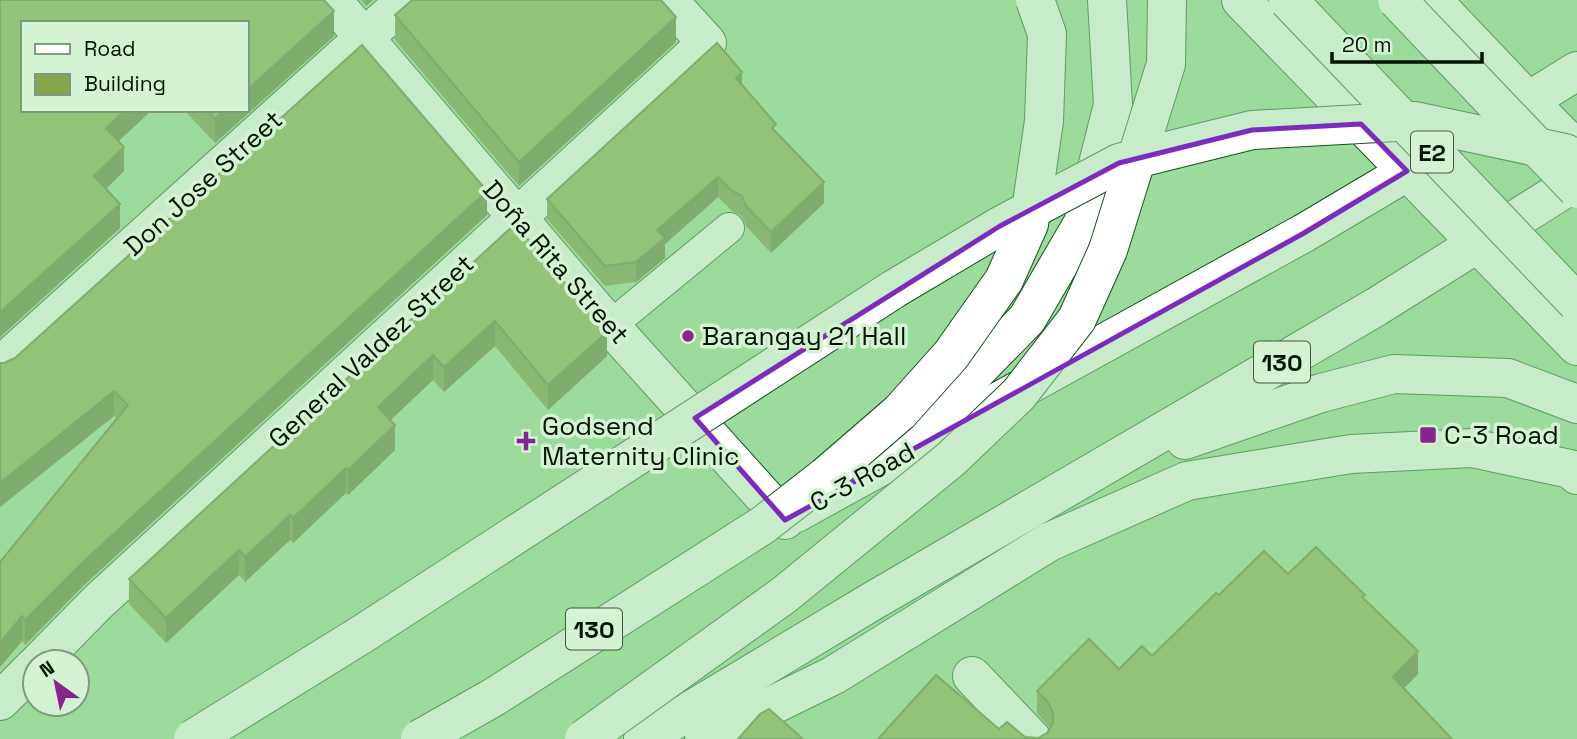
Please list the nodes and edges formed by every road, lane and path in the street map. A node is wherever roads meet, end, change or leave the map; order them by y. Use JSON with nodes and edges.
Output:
{"nodes":[{"id":1,"x":332,"y":0,"type":"edge"},
{"id":2,"x":406,"y":0,"type":"edge"},
{"id":3,"x":668,"y":0,"type":"edge"},
{"id":4,"x":1035,"y":0,"type":"edge"},
{"id":5,"x":1107,"y":0,"type":"edge"},
{"id":6,"x":1167,"y":0,"type":"edge"},
{"id":7,"x":1241,"y":0,"type":"edge"},
{"id":8,"x":1288,"y":0,"type":"edge"},
{"id":9,"x":1397,"y":0,"type":"edge"},
{"id":10,"x":1432,"y":0,"type":"edge"},
{"id":11,"x":363,"y":37,"type":"junction"},
{"id":12,"x":1577,"y":71,"type":"edge"},
{"id":13,"x":1529,"y":102,"type":"junction"},
{"id":14,"x":1577,"y":150,"type":"edge"},
{"id":15,"x":1577,"y":159,"type":"edge"},
{"id":16,"x":1407,"y":172,"type":"junction"},
{"id":17,"x":1577,"y":181,"type":"edge"},
{"id":18,"x":1577,"y":188,"type":"edge"},
{"id":19,"x":517,"y":217,"type":"junction"},
{"id":20,"x":729,"y":228,"type":"dead end"},
{"id":21,"x":1478,"y":244,"type":"junction"},
{"id":22,"x":1577,"y":303,"type":"edge"},
{"id":23,"x":610,"y":326,"type":"junction"},
{"id":24,"x":1577,"y":346,"type":"edge"},
{"id":25,"x":0,"y":366,"type":"edge"},
{"id":26,"x":1577,"y":404,"type":"edge"},
{"id":27,"x":1577,"y":475,"type":"edge"},
{"id":28,"x":1085,"y":478,"type":"junction"},
{"id":29,"x":785,"y":520,"type":"junction"},
{"id":30,"x":53,"y":648,"type":"edge"},
{"id":31,"x":972,"y":676,"type":"dead end"},
{"id":32,"x":21,"y":680,"type":"edge"},
{"id":33,"x":0,"y":701,"type":"edge"},
{"id":34,"x":657,"y":735,"type":"edge"},
{"id":35,"x":193,"y":739,"type":"edge"},
{"id":36,"x":402,"y":739,"type":"edge"},
{"id":37,"x":420,"y":739,"type":"edge"},
{"id":38,"x":584,"y":739,"type":"edge"},
{"id":39,"x":704,"y":739,"type":"edge"},
{"id":40,"x":1032,"y":739,"type":"edge"}],
"edges":[{"from":1,"to":11,"type":"main road","name":"Doña Rita Street"},
{"from":2,"to":11,"type":"main road","name":"Don Jose Street"},
{"from":3,"to":19,"type":"main road","name":"General Valdez Street"},
{"from":4,"to":37,"type":"main road","bridge":true},
{"from":5,"to":29,"type":"main road"},
{"from":6,"to":38,"type":"main road","bridge":true},
{"from":7,"to":16,"type":"main road"},
{"from":8,"to":22,"type":"main road","number":"E2","bridge":true},
{"from":9,"to":18,"type":"main road","bridge":true},
{"from":10,"to":13,"type":"main road"},
{"from":11,"to":19,"type":"main road","name":"Doña Rita Street"},
{"from":11,"to":25,"type":"main road","name":"Don Jose Street"},
{"from":12,"to":13,"type":"main road","name":"C-3 Road","number":"130"},
{"from":13,"to":14,"type":"main road"},
{"from":13,"to":16,"type":"main road","name":"C-3 Road","number":"130"},
{"from":15,"to":35,"type":"main road","bridge":true},
{"from":16,"to":21,"type":"main road"},
{"from":16,"to":29,"type":"main road","name":"C-3 Road","number":"130"},
{"from":17,"to":21,"type":"main road","number":"130"},
{"from":19,"to":23,"type":"main road","name":"Doña Rita Street"},
{"from":19,"to":30,"type":"main road","name":"General Valdez Street"},
{"from":20,"to":23,"type":"lane"},
{"from":21,"to":24,"type":"main road"},
{"from":21,"to":28,"type":"main road","number":"130"},
{"from":23,"to":29,"type":"main road","name":"Doña Rita Street"},
{"from":26,"to":28,"type":"main road"},
{"from":27,"to":39,"type":"main road"},
{"from":28,"to":34,"type":"main road","number":"130"},
{"from":29,"to":36,"type":"main road","name":"C-3 Road","number":"130"},
{"from":31,"to":40,"type":"main road"},
{"from":32,"to":33,"type":"main road"}]}
